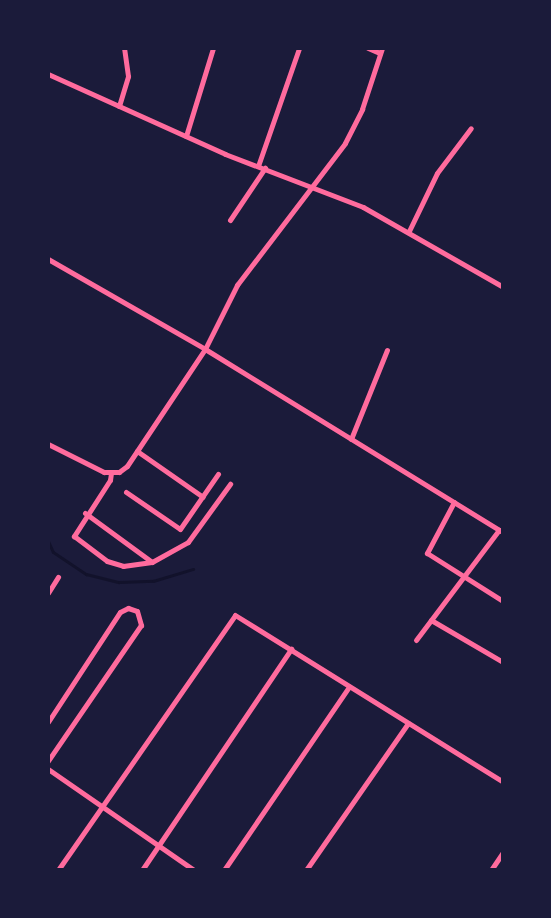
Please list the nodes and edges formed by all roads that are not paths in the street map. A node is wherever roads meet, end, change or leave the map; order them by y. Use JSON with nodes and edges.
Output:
{"nodes":[{"id":1,"x":124,"y":48,"type":"edge"},
{"id":2,"x":299,"y":48,"type":"edge"},
{"id":3,"x":368,"y":48,"type":"edge"},
{"id":4,"x":211,"y":49,"type":"edge"},
{"id":5,"x":381,"y":50,"type":"edge"},
{"id":6,"x":48,"y":74,"type":"edge"},
{"id":7,"x":119,"y":106,"type":"junction"},
{"id":8,"x":471,"y":128,"type":"dead end"},
{"id":9,"x":186,"y":136,"type":"junction"},
{"id":10,"x":258,"y":166,"type":"junction"},
{"id":11,"x":265,"y":168,"type":"junction"},
{"id":12,"x":313,"y":186,"type":"junction"},
{"id":13,"x":230,"y":220,"type":"dead end"},
{"id":14,"x":410,"y":231,"type":"junction"},
{"id":15,"x":48,"y":259,"type":"edge"},
{"id":16,"x":503,"y":286,"type":"edge"},
{"id":17,"x":205,"y":349,"type":"junction"},
{"id":18,"x":387,"y":350,"type":"dead end"},
{"id":19,"x":351,"y":439,"type":"junction"},
{"id":20,"x":48,"y":444,"type":"edge"},
{"id":21,"x":137,"y":451,"type":"junction"},
{"id":22,"x":111,"y":473,"type":"junction"},
{"id":23,"x":218,"y":474,"type":"dead end"},
{"id":24,"x":230,"y":484,"type":"dead end"},
{"id":25,"x":126,"y":492,"type":"dead end"},
{"id":26,"x":203,"y":497,"type":"junction"},
{"id":27,"x":454,"y":502,"type":"junction"},
{"id":28,"x":85,"y":513,"type":"junction"},
{"id":29,"x":501,"y":531,"type":"edge"},
{"id":30,"x":152,"y":562,"type":"junction"},
{"id":31,"x":58,"y":577,"type":"dead end"},
{"id":32,"x":466,"y":579,"type":"junction"},
{"id":33,"x":48,"y":593,"type":"edge"},
{"id":34,"x":503,"y":601,"type":"edge"},
{"id":35,"x":431,"y":620,"type":"junction"},
{"id":36,"x":416,"y":640,"type":"dead end"},
{"id":37,"x":291,"y":649,"type":"junction"},
{"id":38,"x":503,"y":662,"type":"edge"},
{"id":39,"x":349,"y":687,"type":"junction"},
{"id":40,"x":48,"y":722,"type":"edge"},
{"id":41,"x":408,"y":723,"type":"junction"},
{"id":42,"x":48,"y":761,"type":"edge"},
{"id":43,"x":48,"y":769,"type":"edge"},
{"id":44,"x":503,"y":782,"type":"edge"},
{"id":45,"x":102,"y":808,"type":"junction"},
{"id":46,"x":159,"y":846,"type":"junction"},
{"id":47,"x":503,"y":852,"type":"edge"},
{"id":48,"x":58,"y":870,"type":"edge"},
{"id":49,"x":142,"y":870,"type":"edge"},
{"id":50,"x":194,"y":870,"type":"edge"},
{"id":51,"x":224,"y":870,"type":"edge"},
{"id":52,"x":306,"y":870,"type":"edge"},
{"id":53,"x":491,"y":870,"type":"edge"}],
"edges":[{"from":1,"to":7,"type":"street"},
{"from":2,"to":10,"type":"street"},
{"from":3,"to":5,"type":"street"},
{"from":4,"to":9,"type":"street"},
{"from":5,"to":12,"type":"street"},
{"from":6,"to":7,"type":"street"},
{"from":7,"to":9,"type":"street"},
{"from":8,"to":14,"type":"street"},
{"from":9,"to":10,"type":"street"},
{"from":10,"to":11,"type":"street"},
{"from":11,"to":12,"type":"street"},
{"from":11,"to":13,"type":"street"},
{"from":12,"to":14,"type":"street"},
{"from":12,"to":17,"type":"street"},
{"from":14,"to":16,"type":"street"},
{"from":15,"to":17,"type":"street"},
{"from":17,"to":19,"type":"street"},
{"from":17,"to":21,"type":"street"},
{"from":18,"to":19,"type":"street"},
{"from":19,"to":27,"type":"street"},
{"from":20,"to":22,"type":"street"},
{"from":21,"to":22,"type":"street"},
{"from":21,"to":26,"type":"street"},
{"from":22,"to":28,"type":"street"},
{"from":23,"to":26,"type":"street"},
{"from":24,"to":30,"type":"street"},
{"from":25,"to":26,"type":"street"},
{"from":27,"to":29,"type":"street"},
{"from":27,"to":32,"type":"street"},
{"from":28,"to":30,"type":"street"},
{"from":28,"to":30,"type":"street"},
{"from":29,"to":32,"type":"street"},
{"from":31,"to":33,"type":"street"},
{"from":32,"to":34,"type":"street"},
{"from":32,"to":35,"type":"street"},
{"from":35,"to":36,"type":"street"},
{"from":35,"to":38,"type":"street"},
{"from":37,"to":39,"type":"street"},
{"from":37,"to":45,"type":"street"},
{"from":37,"to":46,"type":"street"},
{"from":39,"to":41,"type":"street"},
{"from":39,"to":51,"type":"street"},
{"from":40,"to":42,"type":"street"},
{"from":41,"to":44,"type":"street"},
{"from":41,"to":52,"type":"street"},
{"from":43,"to":45,"type":"street"},
{"from":45,"to":46,"type":"street"},
{"from":45,"to":48,"type":"street"},
{"from":46,"to":49,"type":"street"},
{"from":46,"to":50,"type":"street"},
{"from":47,"to":53,"type":"street"}]}
